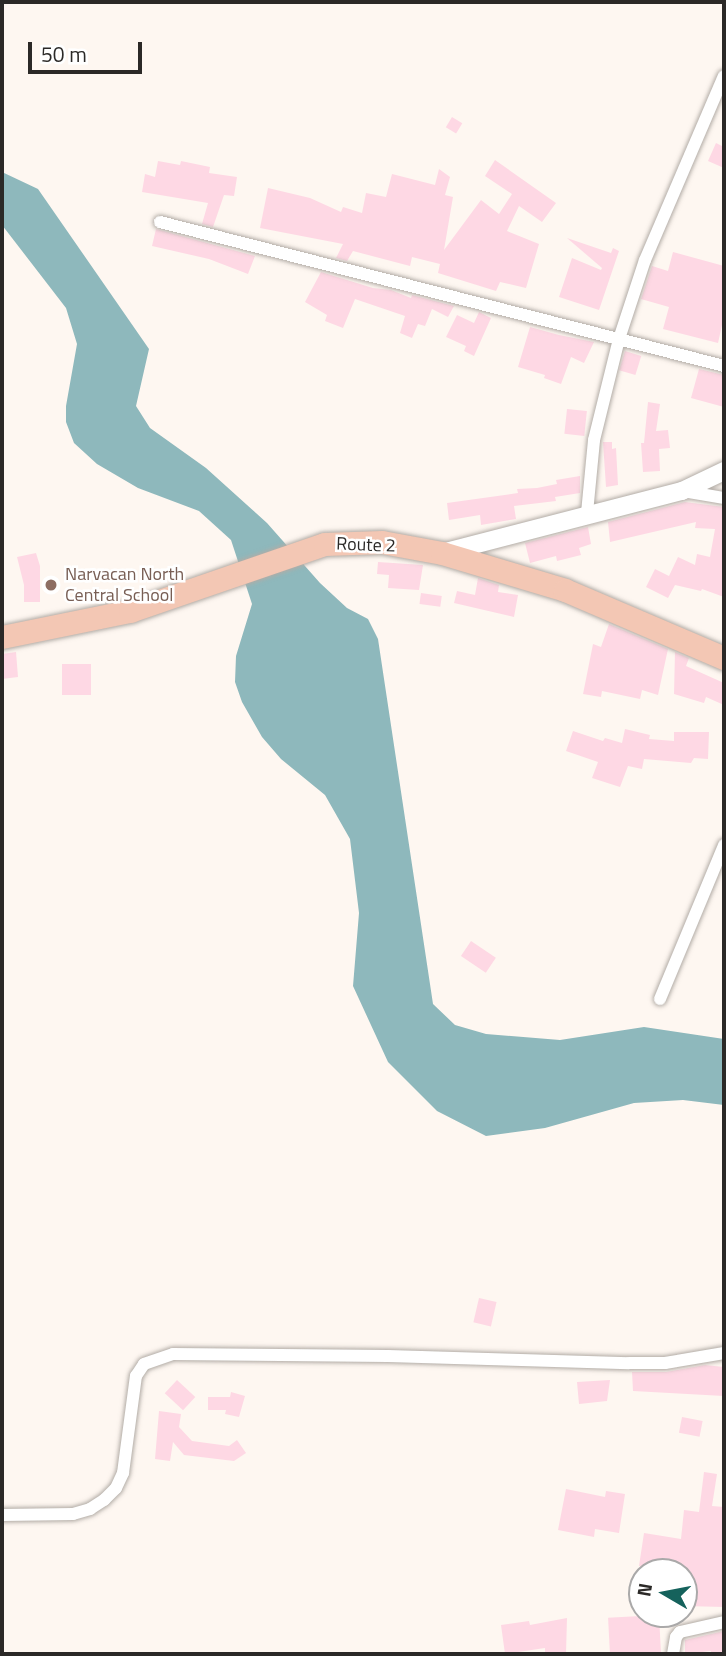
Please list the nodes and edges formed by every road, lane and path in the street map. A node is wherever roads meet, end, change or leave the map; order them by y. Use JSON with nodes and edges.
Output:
{"nodes":[{"id":1,"x":724,"y":76,"type":"edge"},
{"id":2,"x":160,"y":222,"type":"dead end"},
{"id":3,"x":620,"y":338,"type":"junction"},
{"id":4,"x":724,"y":366,"type":"edge"},
{"id":5,"x":724,"y":471,"type":"edge"},
{"id":6,"x":682,"y":491,"type":"junction"},
{"id":7,"x":724,"y":498,"type":"edge"},
{"id":8,"x":587,"y":513,"type":"junction"},
{"id":9,"x":442,"y":553,"type":"junction"},
{"id":10,"x":2,"y":637,"type":"edge"},
{"id":11,"x":724,"y":658,"type":"edge"},
{"id":12,"x":724,"y":845,"type":"edge"},
{"id":13,"x":660,"y":999,"type":"dead end"},
{"id":14,"x":724,"y":1353,"type":"edge"},
{"id":15,"x":2,"y":1515,"type":"edge"},
{"id":16,"x":724,"y":1622,"type":"edge"},
{"id":17,"x":673,"y":1654,"type":"edge"}],
"edges":[{"from":1,"to":3,"type":"street"},
{"from":2,"to":3,"type":"street"},
{"from":3,"to":4,"type":"street"},
{"from":3,"to":8,"type":"street"},
{"from":5,"to":6,"type":"street"},
{"from":6,"to":7,"type":"street"},
{"from":6,"to":8,"type":"street"},
{"from":8,"to":9,"type":"street"},
{"from":9,"to":10,"type":"highway","name":"Route 2"},
{"from":9,"to":11,"type":"highway","name":"Route 2"},
{"from":12,"to":13,"type":"street"},
{"from":14,"to":15,"type":"street"},
{"from":16,"to":17,"type":"street"}]}
